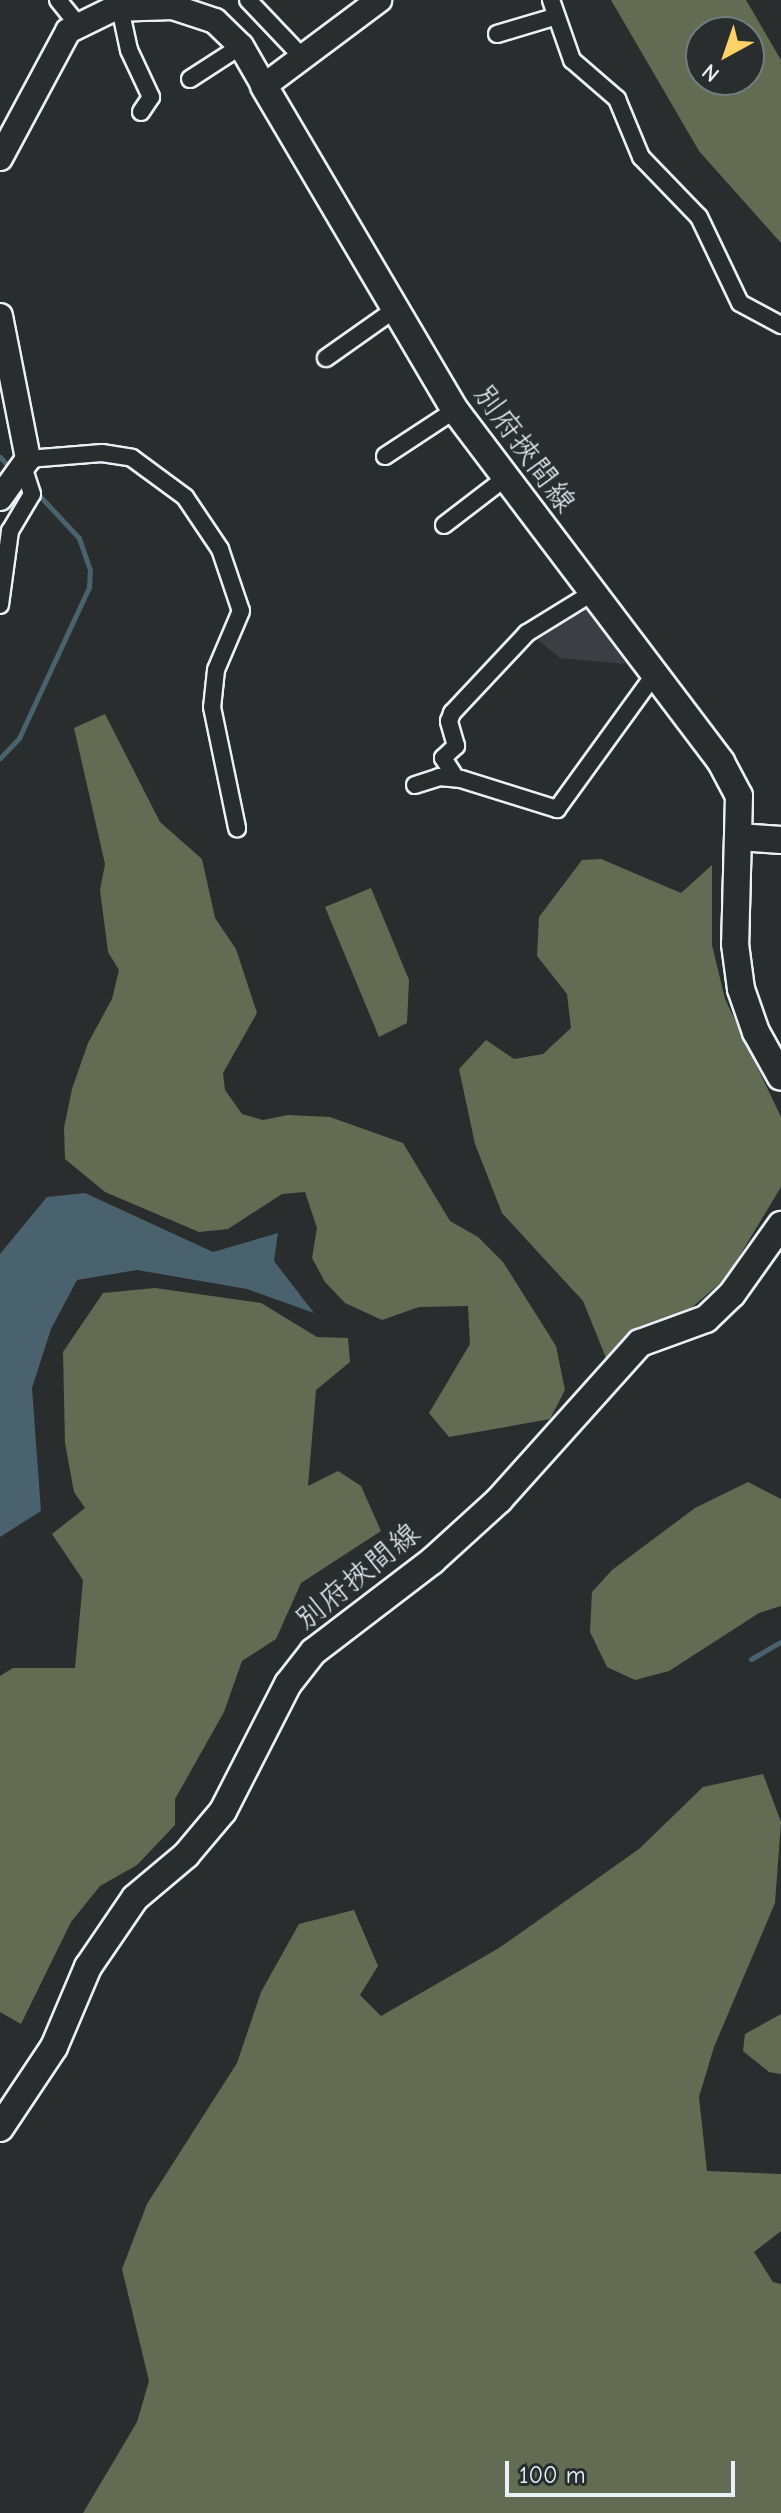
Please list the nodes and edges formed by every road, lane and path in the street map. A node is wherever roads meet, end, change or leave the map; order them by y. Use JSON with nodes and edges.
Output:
{"nodes":[{"id":1,"x":58,"y":0,"type":"edge"},
{"id":2,"x":248,"y":0,"type":"edge"},
{"id":3,"x":379,"y":0,"type":"edge"},
{"id":4,"x":120,"y":8,"type":"junction"},
{"id":5,"x":552,"y":8,"type":"edge"},
{"id":6,"x":78,"y":25,"type":"junction"},
{"id":7,"x":497,"y":34,"type":"dead end"},
{"id":8,"x":241,"y":46,"type":"junction"},
{"id":9,"x":302,"y":57,"type":"junction"},
{"id":10,"x":190,"y":79,"type":"dead end"},
{"id":11,"x":264,"y":86,"type":"junction"},
{"id":12,"x":141,"y":112,"type":"dead end"},
{"id":13,"x":0,"y":158,"type":"edge"},
{"id":14,"x":394,"y":310,"type":"junction"},
{"id":15,"x":0,"y":316,"type":"edge"},
{"id":16,"x":781,"y":325,"type":"edge"},
{"id":17,"x":326,"y":358,"type":"dead end"},
{"id":18,"x":455,"y":410,"type":"junction"},
{"id":19,"x":385,"y":456,"type":"dead end"},
{"id":20,"x":26,"y":465,"type":"junction"},
{"id":21,"x":504,"y":479,"type":"junction"},
{"id":22,"x":0,"y":498,"type":"edge"},
{"id":23,"x":444,"y":525,"type":"dead end"},
{"id":24,"x":592,"y":593,"type":"junction"},
{"id":25,"x":0,"y":605,"type":"edge"},
{"id":26,"x":654,"y":675,"type":"junction"},
{"id":27,"x":456,"y":778,"type":"junction"},
{"id":28,"x":415,"y":785,"type":"dead end"},
{"id":29,"x":237,"y":828,"type":"dead end"},
{"id":30,"x":739,"y":837,"type":"junction"},
{"id":31,"x":781,"y":840,"type":"edge"},
{"id":32,"x":781,"y":1077,"type":"edge"},
{"id":33,"x":781,"y":1225,"type":"edge"},
{"id":34,"x":0,"y":2128,"type":"edge"}],
"edges":[{"from":1,"to":6,"type":"street"},
{"from":2,"to":9,"type":"street"},
{"from":3,"to":9,"type":"main road"},
{"from":4,"to":6,"type":"main road"},
{"from":4,"to":8,"type":"main road"},
{"from":4,"to":12,"type":"street"},
{"from":5,"to":7,"type":"street"},
{"from":5,"to":16,"type":"street"},
{"from":6,"to":13,"type":"main road"},
{"from":8,"to":10,"type":"street"},
{"from":8,"to":11,"type":"main road"},
{"from":9,"to":11,"type":"main road"},
{"from":11,"to":14,"type":"main road","name":"別府挾間線"},
{"from":14,"to":17,"type":"street"},
{"from":14,"to":18,"type":"main road","name":"別府挾間線"},
{"from":15,"to":20,"type":"main road"},
{"from":18,"to":19,"type":"street"},
{"from":18,"to":21,"type":"main road","name":"別府挾間線"},
{"from":20,"to":22,"type":"main road"},
{"from":20,"to":25,"type":"street"},
{"from":20,"to":29,"type":"street"},
{"from":21,"to":23,"type":"street"},
{"from":21,"to":24,"type":"main road","name":"別府挾間線"},
{"from":24,"to":26,"type":"main road","name":"別府挾間線"},
{"from":24,"to":27,"type":"street"},
{"from":26,"to":27,"type":"street"},
{"from":26,"to":30,"type":"main road","name":"別府挾間線"},
{"from":27,"to":28,"type":"street"},
{"from":30,"to":31,"type":"main road"},
{"from":30,"to":32,"type":"main road","name":"別府挾間線"},
{"from":33,"to":34,"type":"main road","name":"別府挾間線"}]}
